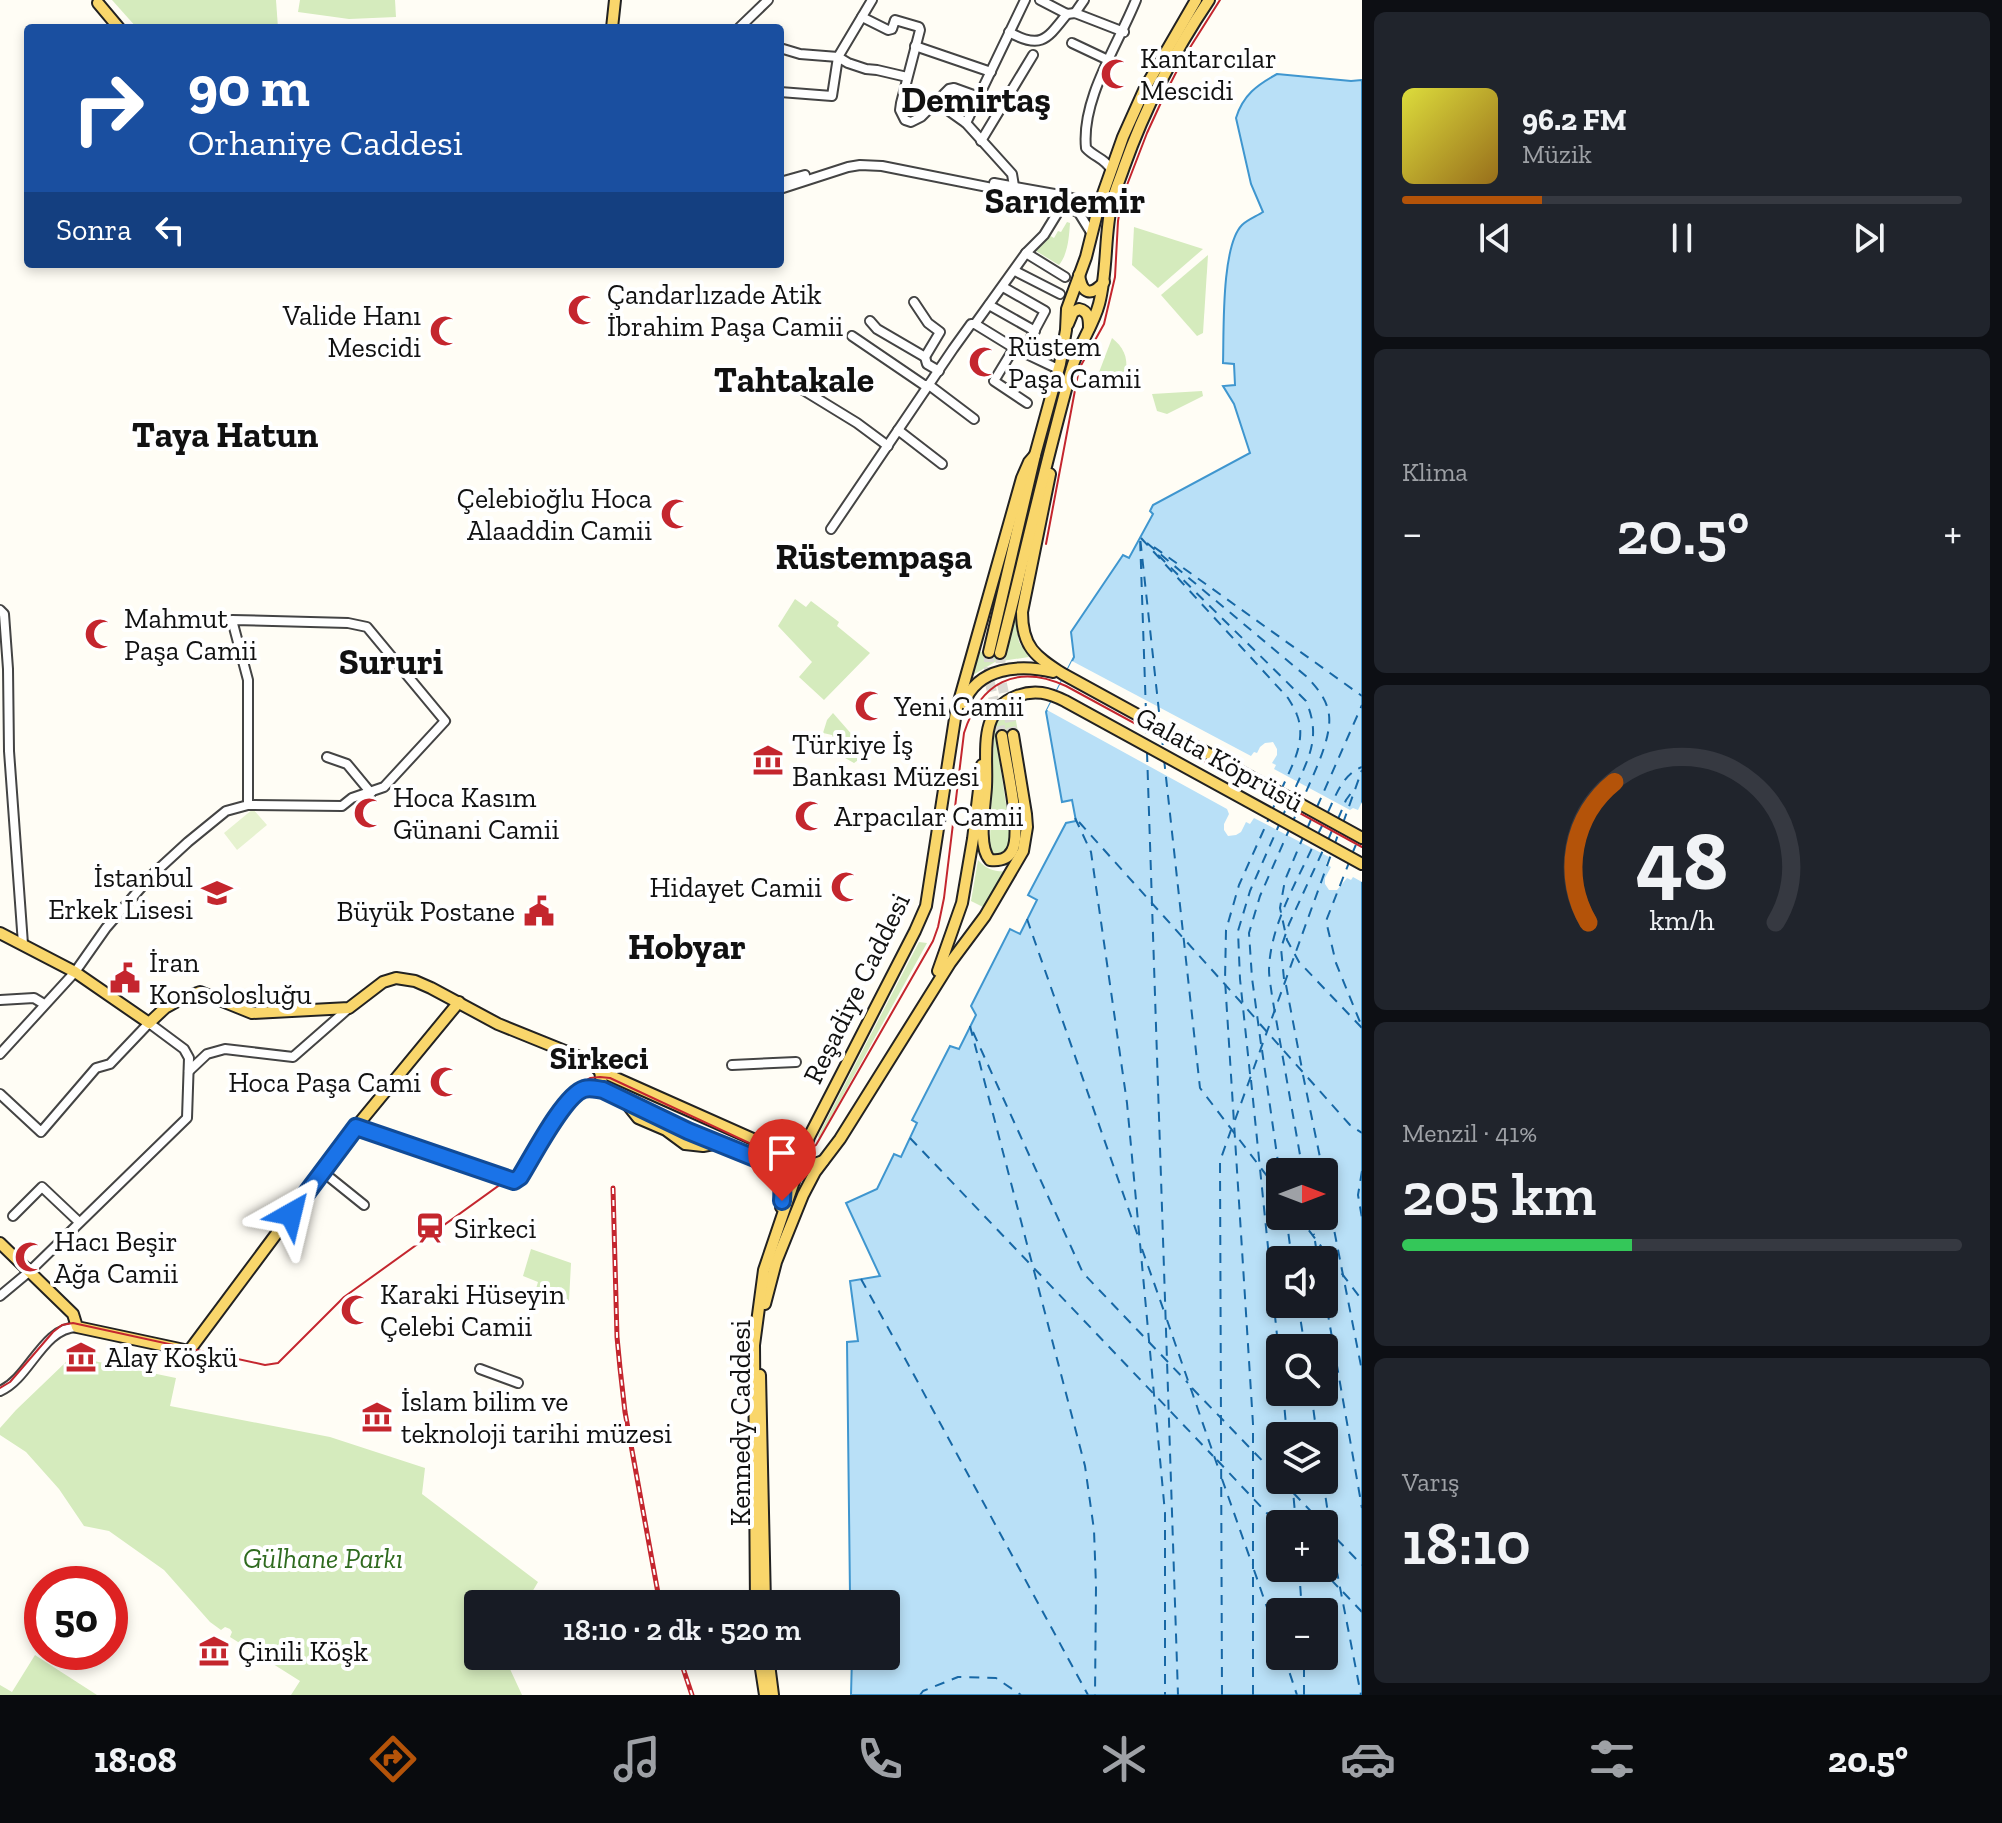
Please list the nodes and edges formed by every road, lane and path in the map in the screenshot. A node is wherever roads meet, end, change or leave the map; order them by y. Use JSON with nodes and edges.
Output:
{"nodes":[{"id":1,"x":615,"y":0,"type":"edge"},
{"id":2,"x":768,"y":0,"type":"edge"},
{"id":3,"x":872,"y":0,"type":"edge"},
{"id":4,"x":1025,"y":0,"type":"edge"},
{"id":5,"x":1040,"y":0,"type":"edge"},
{"id":6,"x":1084,"y":0,"type":"edge"},
{"id":7,"x":1136,"y":0,"type":"edge"},
{"id":8,"x":1196,"y":0,"type":"edge"},
{"id":9,"x":1209,"y":0,"type":"edge"},
{"id":10,"x":98,"y":3,"type":"dead end"},
{"id":11,"x":1071,"y":14,"type":"junction"},
{"id":12,"x":862,"y":17,"type":"junction"},
{"id":13,"x":116,"y":24,"type":"edge"},
{"id":14,"x":612,"y":24,"type":"edge"},
{"id":15,"x":743,"y":24,"type":"edge"},
{"id":16,"x":1009,"y":32,"type":"junction"},
{"id":17,"x":1124,"y":32,"type":"junction"},
{"id":18,"x":1072,"y":43,"type":"dead end"},
{"id":19,"x":915,"y":46,"type":"junction"},
{"id":20,"x":784,"y":49,"type":"edge"},
{"id":21,"x":1033,"y":55,"type":"dead end"},
{"id":22,"x":838,"y":57,"type":"junction"},
{"id":23,"x":1108,"y":60,"type":"junction"},
{"id":24,"x":991,"y":72,"type":"junction"},
{"id":25,"x":907,"y":77,"type":"junction"},
{"id":26,"x":784,"y":92,"type":"edge"},
{"id":27,"x":979,"y":97,"type":"junction"},
{"id":28,"x":935,"y":101,"type":"junction"},
{"id":29,"x":966,"y":123,"type":"junction"},
{"id":30,"x":981,"y":141,"type":"junction"},
{"id":31,"x":1122,"y":155,"type":"junction"},
{"id":32,"x":1111,"y":170,"type":"junction"},
{"id":33,"x":784,"y":181,"type":"edge"},
{"id":34,"x":1014,"y":186,"type":"junction"},
{"id":35,"x":784,"y":188,"type":"edge"},
{"id":36,"x":1063,"y":204,"type":"junction"},
{"id":37,"x":1099,"y":205,"type":"junction"},
{"id":38,"x":1092,"y":234,"type":"junction"},
{"id":39,"x":1108,"y":234,"type":"junction"},
{"id":40,"x":1026,"y":253,"type":"junction"},
{"id":41,"x":1015,"y":271,"type":"junction"},
{"id":42,"x":1079,"y":273,"type":"junction"},
{"id":43,"x":1065,"y":277,"type":"dead end"},
{"id":44,"x":1104,"y":282,"type":"junction"},
{"id":45,"x":1003,"y":287,"type":"junction"},
{"id":46,"x":1060,"y":294,"type":"dead end"},
{"id":47,"x":914,"y":302,"type":"dead end"},
{"id":48,"x":989,"y":305,"type":"junction"},
{"id":49,"x":870,"y":321,"type":"dead end"},
{"id":50,"x":973,"y":324,"type":"junction"},
{"id":51,"x":1066,"y":330,"type":"junction"},
{"id":52,"x":1089,"y":330,"type":"junction"},
{"id":53,"x":1035,"y":331,"type":"junction"},
{"id":54,"x":852,"y":336,"type":"dead end"},
{"id":55,"x":1019,"y":350,"type":"junction"},
{"id":56,"x":925,"y":357,"type":"junction"},
{"id":57,"x":1054,"y":367,"type":"dead end"},
{"id":58,"x":939,"y":371,"type":"junction"},
{"id":59,"x":795,"y":385,"type":"dead end"},
{"id":60,"x":929,"y":385,"type":"junction"},
{"id":61,"x":1027,"y":403,"type":"dead end"},
{"id":62,"x":974,"y":419,"type":"dead end"},
{"id":63,"x":898,"y":430,"type":"junction"},
{"id":64,"x":1056,"y":432,"type":"junction"},
{"id":65,"x":888,"y":446,"type":"junction"},
{"id":66,"x":1035,"y":455,"type":"junction"},
{"id":67,"x":942,"y":464,"type":"dead end"},
{"id":68,"x":831,"y":529,"type":"dead end"},
{"id":69,"x":1,"y":610,"type":"edge"},
{"id":70,"x":1063,"y":674,"type":"junction"},
{"id":71,"x":953,"y":728,"type":"junction"},
{"id":72,"x":986,"y":751,"type":"junction"},
{"id":73,"x":327,"y":757,"type":"dead end"},
{"id":74,"x":371,"y":793,"type":"junction"},
{"id":75,"x":248,"y":805,"type":"junction"},
{"id":76,"x":1362,"y":838,"type":"edge"},
{"id":77,"x":1362,"y":864,"type":"edge"},
{"id":78,"x":0,"y":933,"type":"edge"},
{"id":79,"x":23,"y":944,"type":"junction"},
{"id":80,"x":75,"y":972,"type":"junction"},
{"id":81,"x":0,"y":1000,"type":"edge"},
{"id":82,"x":459,"y":1002,"type":"junction"},
{"id":83,"x":925,"y":1002,"type":"junction"},
{"id":84,"x":44,"y":1004,"type":"junction"},
{"id":85,"x":349,"y":1008,"type":"junction"},
{"id":86,"x":149,"y":1023,"type":"junction"},
{"id":87,"x":0,"y":1054,"type":"edge"},
{"id":88,"x":796,"y":1062,"type":"dead end"},
{"id":89,"x":732,"y":1065,"type":"dead end"},
{"id":90,"x":600,"y":1071,"type":"junction"},
{"id":91,"x":189,"y":1072,"type":"junction"},
{"id":92,"x":603,"y":1090,"type":"junction"},
{"id":93,"x":1,"y":1098,"type":"edge"},
{"id":94,"x":356,"y":1127,"type":"junction"},
{"id":95,"x":809,"y":1137,"type":"junction"},
{"id":96,"x":826,"y":1159,"type":"junction"},
{"id":97,"x":772,"y":1165,"type":"junction"},
{"id":98,"x":798,"y":1170,"type":"junction"},
{"id":99,"x":323,"y":1172,"type":"junction"},
{"id":100,"x":364,"y":1205,"type":"dead end"},
{"id":101,"x":13,"y":1216,"type":"dead end"},
{"id":102,"x":782,"y":1216,"type":"junction"},
{"id":103,"x":79,"y":1222,"type":"junction"},
{"id":104,"x":1,"y":1245,"type":"edge"},
{"id":105,"x":30,"y":1271,"type":"junction"},
{"id":106,"x":0,"y":1296,"type":"edge"},
{"id":107,"x":77,"y":1327,"type":"junction"},
{"id":108,"x":761,"y":1332,"type":"junction"},
{"id":109,"x":754,"y":1345,"type":"junction"},
{"id":110,"x":480,"y":1369,"type":"dead end"},
{"id":111,"x":518,"y":1383,"type":"dead end"},
{"id":112,"x":0,"y":1391,"type":"edge"},
{"id":113,"x":756,"y":1590,"type":"edge"},
{"id":114,"x":765,"y":1590,"type":"edge"},
{"id":115,"x":761,"y":1670,"type":"edge"},
{"id":116,"x":770,"y":1670,"type":"edge"},
{"id":117,"x":765,"y":1695,"type":"edge"},
{"id":118,"x":773,"y":1695,"type":"edge"}],
"edges":[{"from":1,"to":14,"type":"main road"},
{"from":2,"to":15,"type":"street"},
{"from":3,"to":12,"type":"street"},
{"from":4,"to":16,"type":"street"},
{"from":5,"to":11,"type":"street"},
{"from":6,"to":11,"type":"street"},
{"from":7,"to":17,"type":"street"},
{"from":8,"to":31,"type":"main road"},
{"from":9,"to":31,"type":"main road"},
{"from":10,"to":13,"type":"main road"},
{"from":11,"to":16,"type":"street"},
{"from":11,"to":17,"type":"street"},
{"from":12,"to":19,"type":"street"},
{"from":12,"to":22,"type":"street"},
{"from":16,"to":24,"type":"street"},
{"from":17,"to":23,"type":"street"},
{"from":18,"to":23,"type":"street"},
{"from":19,"to":24,"type":"street"},
{"from":19,"to":25,"type":"street"},
{"from":20,"to":22,"type":"street"},
{"from":21,"to":30,"type":"street"},
{"from":22,"to":25,"type":"street"},
{"from":22,"to":26,"type":"street"},
{"from":23,"to":32,"type":"street"},
{"from":24,"to":27,"type":"street"},
{"from":25,"to":28,"type":"street"},
{"from":27,"to":28,"type":"street"},
{"from":27,"to":29,"type":"street"},
{"from":28,"to":29,"type":"street"},
{"from":29,"to":30,"type":"street"},
{"from":30,"to":34,"type":"street"},
{"from":31,"to":32,"type":"main road"},
{"from":31,"to":39,"type":"main road"},
{"from":32,"to":37,"type":"main road"},
{"from":33,"to":34,"type":"street"},
{"from":34,"to":37,"type":"street"},
{"from":35,"to":36,"type":"street"},
{"from":36,"to":38,"type":"street"},
{"from":36,"to":40,"type":"street"},
{"from":37,"to":38,"type":"main road"},
{"from":37,"to":39,"type":"main road"},
{"from":38,"to":42,"type":"main road"},
{"from":39,"to":44,"type":"main road"},
{"from":40,"to":41,"type":"street"},
{"from":40,"to":43,"type":"street"},
{"from":41,"to":45,"type":"street"},
{"from":41,"to":46,"type":"street"},
{"from":42,"to":44,"type":"main road"},
{"from":42,"to":51,"type":"main road"},
{"from":44,"to":52,"type":"main road"},
{"from":45,"to":48,"type":"street"},
{"from":45,"to":53,"type":"street"},
{"from":47,"to":56,"type":"street"},
{"from":48,"to":50,"type":"street"},
{"from":48,"to":53,"type":"street"},
{"from":49,"to":56,"type":"street"},
{"from":50,"to":55,"type":"street"},
{"from":50,"to":58,"type":"street"},
{"from":51,"to":52,"type":"main road"},
{"from":51,"to":66,"type":"main road"},
{"from":52,"to":64,"type":"main road"},
{"from":53,"to":55,"type":"street"},
{"from":54,"to":60,"type":"street"},
{"from":55,"to":57,"type":"street"},
{"from":55,"to":61,"type":"street"},
{"from":56,"to":58,"type":"street"},
{"from":58,"to":60,"type":"street"},
{"from":59,"to":65,"type":"street"},
{"from":60,"to":62,"type":"street"},
{"from":60,"to":63,"type":"street"},
{"from":63,"to":65,"type":"street"},
{"from":63,"to":67,"type":"street"},
{"from":64,"to":66,"type":"main road"},
{"from":64,"to":70,"type":"main road"},
{"from":65,"to":68,"type":"street"},
{"from":66,"to":71,"type":"main road"},
{"from":69,"to":79,"type":"street"},
{"from":70,"to":71,"type":"main road"},
{"from":70,"to":76,"type":"main road","name":"Galata Köprüsü"},
{"from":71,"to":95,"type":"main road","name":"Reşadiye Caddesi"},
{"from":72,"to":77,"type":"main road","name":"Galata Köprüsü"},
{"from":72,"to":83,"type":"main road"},
{"from":72,"to":83,"type":"main road"},
{"from":73,"to":74,"type":"street"},
{"from":74,"to":75,"type":"street"},
{"from":74,"to":75,"type":"street"},
{"from":75,"to":80,"type":"street"},
{"from":78,"to":79,"type":"main road"},
{"from":79,"to":80,"type":"main road"},
{"from":80,"to":84,"type":"street"},
{"from":80,"to":86,"type":"main road"},
{"from":81,"to":84,"type":"street"},
{"from":82,"to":85,"type":"main road"},
{"from":82,"to":90,"type":"main road"},
{"from":82,"to":94,"type":"main road"},
{"from":83,"to":96,"type":"main road","name":"Reşadiye Caddesi"},
{"from":84,"to":87,"type":"street"},
{"from":85,"to":86,"type":"main road"},
{"from":85,"to":91,"type":"street"},
{"from":86,"to":91,"type":"street"},
{"from":86,"to":93,"type":"street"},
{"from":88,"to":89,"type":"street"},
{"from":90,"to":92,"type":"main road"},
{"from":90,"to":95,"type":"main road"},
{"from":91,"to":103,"type":"street"},
{"from":92,"to":94,"type":"street"},
{"from":92,"to":97,"type":"main road"},
{"from":94,"to":99,"type":"main road"},
{"from":95,"to":98,"type":"main road","name":"Reşadiye Caddesi"},
{"from":96,"to":98,"type":"main road"},
{"from":96,"to":108,"type":"main road","name":"Kennedy Caddesi"},
{"from":97,"to":98,"type":"main road"},
{"from":97,"to":102,"type":"main road"},
{"from":98,"to":102,"type":"main road","name":"Kennedy Caddesi"},
{"from":99,"to":100,"type":"street"},
{"from":99,"to":107,"type":"main road"},
{"from":101,"to":103,"type":"street"},
{"from":102,"to":109,"type":"main road","name":"Kennedy Caddesi"},
{"from":103,"to":105,"type":"street"},
{"from":104,"to":105,"type":"main road"},
{"from":105,"to":106,"type":"street"},
{"from":105,"to":107,"type":"main road"},
{"from":107,"to":112,"type":"street"},
{"from":108,"to":109,"type":"main road"},
{"from":108,"to":114,"type":"main road","name":"Kennedy Caddesi"},
{"from":109,"to":113,"type":"main road","name":"Kennedy Caddesi"},
{"from":110,"to":111,"type":"street"},
{"from":115,"to":117,"type":"main road"},
{"from":116,"to":118,"type":"main road"}]}
